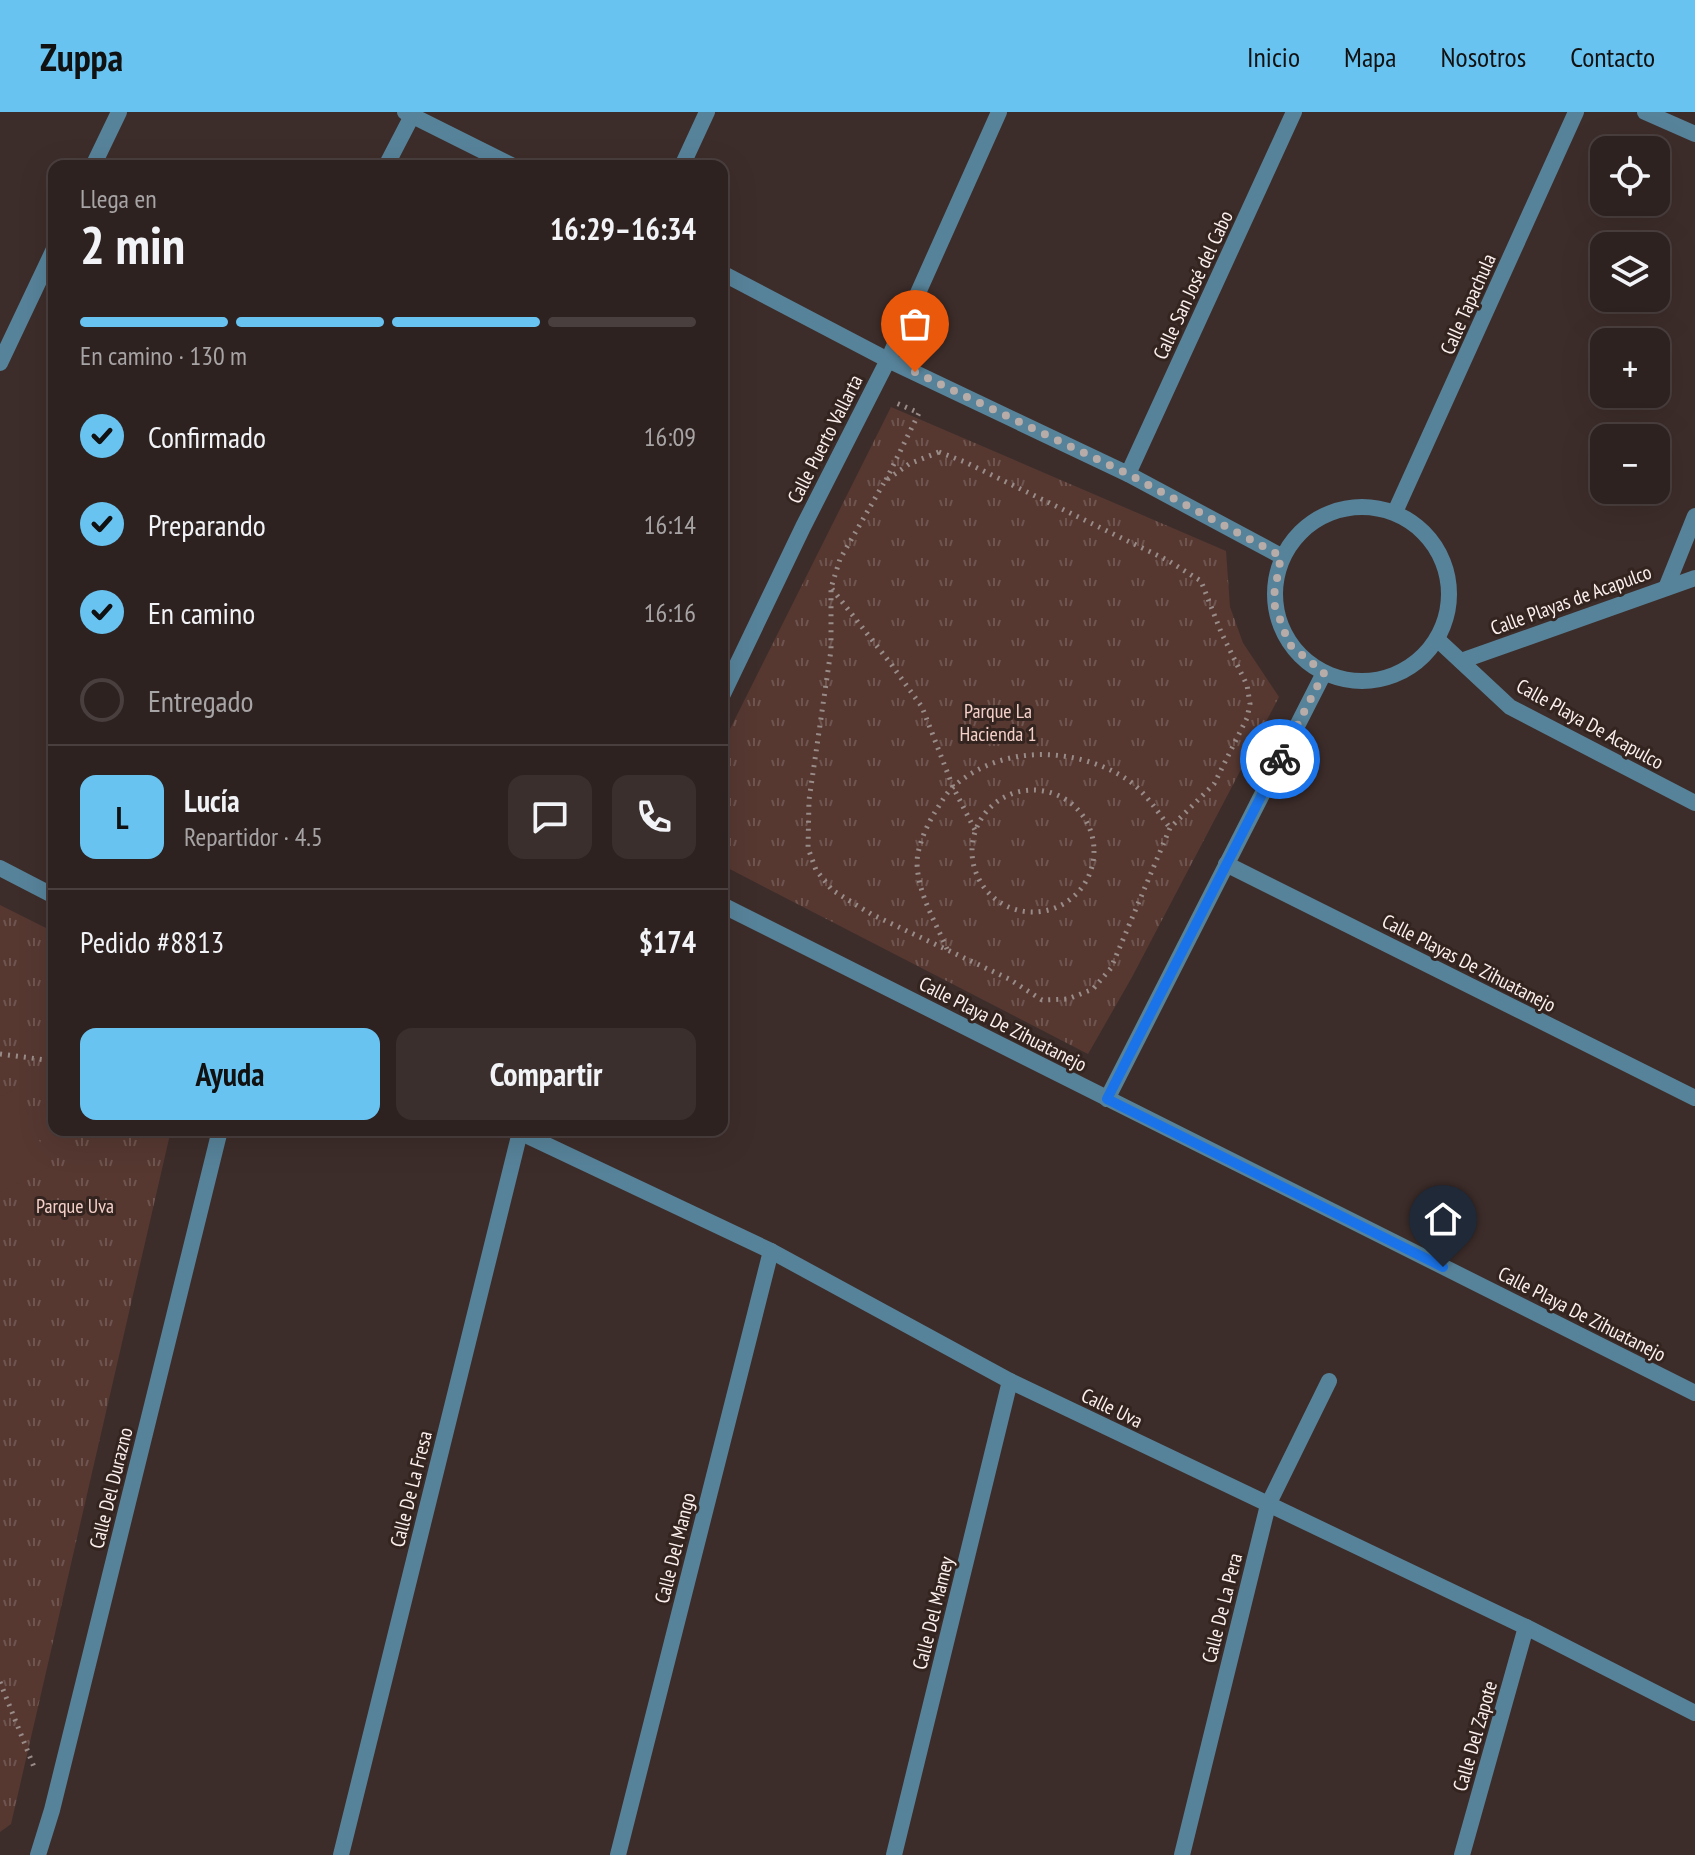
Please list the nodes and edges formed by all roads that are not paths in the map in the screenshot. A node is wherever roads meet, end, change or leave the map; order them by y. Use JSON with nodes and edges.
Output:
{"nodes":[{"id":1,"x":119,"y":112,"type":"edge"},
{"id":2,"x":707,"y":112,"type":"edge"},
{"id":3,"x":999,"y":112,"type":"edge"},
{"id":4,"x":1294,"y":112,"type":"edge"},
{"id":5,"x":1576,"y":112,"type":"edge"},
{"id":6,"x":1645,"y":112,"type":"edge"},
{"id":7,"x":410,"y":113,"type":"edge"},
{"id":8,"x":1695,"y":134,"type":"edge"},
{"id":9,"x":96,"y":160,"type":"edge"},
{"id":10,"x":389,"y":160,"type":"edge"},
{"id":11,"x":501,"y":160,"type":"edge"},
{"id":12,"x":685,"y":160,"type":"edge"},
{"id":13,"x":48,"y":262,"type":"edge"},
{"id":14,"x":728,"y":276,"type":"edge"},
{"id":15,"x":888,"y":360,"type":"junction"},
{"id":16,"x":0,"y":363,"type":"edge"},
{"id":17,"x":1128,"y":474,"type":"junction"},
{"id":18,"x":1395,"y":512,"type":"junction"},
{"id":19,"x":1695,"y":516,"type":"edge"},
{"id":20,"x":1281,"y":556,"type":"junction"},
{"id":21,"x":1695,"y":578,"type":"edge"},
{"id":22,"x":1666,"y":588,"type":"junction"},
{"id":23,"x":1437,"y":639,"type":"junction"},
{"id":24,"x":1461,"y":661,"type":"junction"},
{"id":25,"x":1324,"y":673,"type":"junction"},
{"id":26,"x":728,"y":683,"type":"edge"},
{"id":27,"x":1695,"y":803,"type":"edge"},
{"id":28,"x":1226,"y":864,"type":"junction"},
{"id":29,"x":0,"y":868,"type":"edge"},
{"id":30,"x":48,"y":893,"type":"edge"},
{"id":31,"x":728,"y":908,"type":"edge"},
{"id":32,"x":1695,"y":1098,"type":"edge"},
{"id":33,"x":1107,"y":1099,"type":"junction"},
{"id":34,"x":219,"y":1136,"type":"edge"},
{"id":35,"x":517,"y":1136,"type":"edge"},
{"id":36,"x":529,"y":1136,"type":"edge"},
{"id":37,"x":771,"y":1251,"type":"junction"},
{"id":38,"x":1010,"y":1381,"type":"junction"},
{"id":39,"x":1329,"y":1381,"type":"dead end"},
{"id":40,"x":1695,"y":1393,"type":"edge"},
{"id":41,"x":1268,"y":1505,"type":"junction"},
{"id":42,"x":1526,"y":1627,"type":"junction"},
{"id":43,"x":1695,"y":1713,"type":"edge"},
{"id":44,"x":38,"y":1855,"type":"edge"},
{"id":45,"x":341,"y":1855,"type":"edge"},
{"id":46,"x":618,"y":1855,"type":"edge"},
{"id":47,"x":894,"y":1855,"type":"edge"},
{"id":48,"x":1182,"y":1855,"type":"edge"},
{"id":49,"x":1462,"y":1855,"type":"edge"}],
"edges":[{"from":1,"to":9,"type":"street"},
{"from":2,"to":12,"type":"street"},
{"from":3,"to":15,"type":"street","name":"Calle Puerto Vallarta"},
{"from":4,"to":17,"type":"street","name":"Calle San José del Cabo"},
{"from":5,"to":18,"type":"street","name":"Calle Tapachula"},
{"from":6,"to":8,"type":"street"},
{"from":7,"to":10,"type":"street"},
{"from":7,"to":11,"type":"street"},
{"from":13,"to":16,"type":"street"},
{"from":14,"to":15,"type":"street"},
{"from":15,"to":17,"type":"street"},
{"from":15,"to":26,"type":"street","name":"Calle Puerto Vallarta"},
{"from":17,"to":20,"type":"street"},
{"from":18,"to":20,"type":"street"},
{"from":18,"to":23,"type":"street"},
{"from":19,"to":22,"type":"street"},
{"from":20,"to":25,"type":"street"},
{"from":21,"to":22,"type":"street","name":"Calle Playas de Acapulco"},
{"from":22,"to":24,"type":"street","name":"Calle Playas de Acapulco"},
{"from":23,"to":24,"type":"street","name":"Calle Playa De Acapulco"},
{"from":23,"to":25,"type":"street"},
{"from":24,"to":27,"type":"street","name":"Calle Playa De Acapulco"},
{"from":25,"to":28,"type":"street"},
{"from":28,"to":32,"type":"street","name":"Calle Playas De Zihuatanejo"},
{"from":28,"to":33,"type":"street"},
{"from":29,"to":30,"type":"street"},
{"from":31,"to":33,"type":"street","name":"Calle Playa De Zihuatanejo"},
{"from":33,"to":40,"type":"street","name":"Calle Playa De Zihuatanejo"},
{"from":34,"to":44,"type":"street","name":"Calle Del Durazno"},
{"from":35,"to":45,"type":"street","name":"Calle De La Fresa"},
{"from":36,"to":37,"type":"street","name":"Calle Uva"},
{"from":37,"to":38,"type":"street","name":"Calle Uva"},
{"from":37,"to":46,"type":"street","name":"Calle Del Mango"},
{"from":38,"to":41,"type":"street","name":"Calle Uva"},
{"from":38,"to":47,"type":"street","name":"Calle Del Mamey"},
{"from":39,"to":41,"type":"street","name":"Calle De La Pera"},
{"from":41,"to":42,"type":"street","name":"Calle Uva"},
{"from":41,"to":48,"type":"street","name":"Calle De La Pera"},
{"from":42,"to":43,"type":"street","name":"Calle Uva"},
{"from":42,"to":49,"type":"street","name":"Calle Del Zapote"}]}
